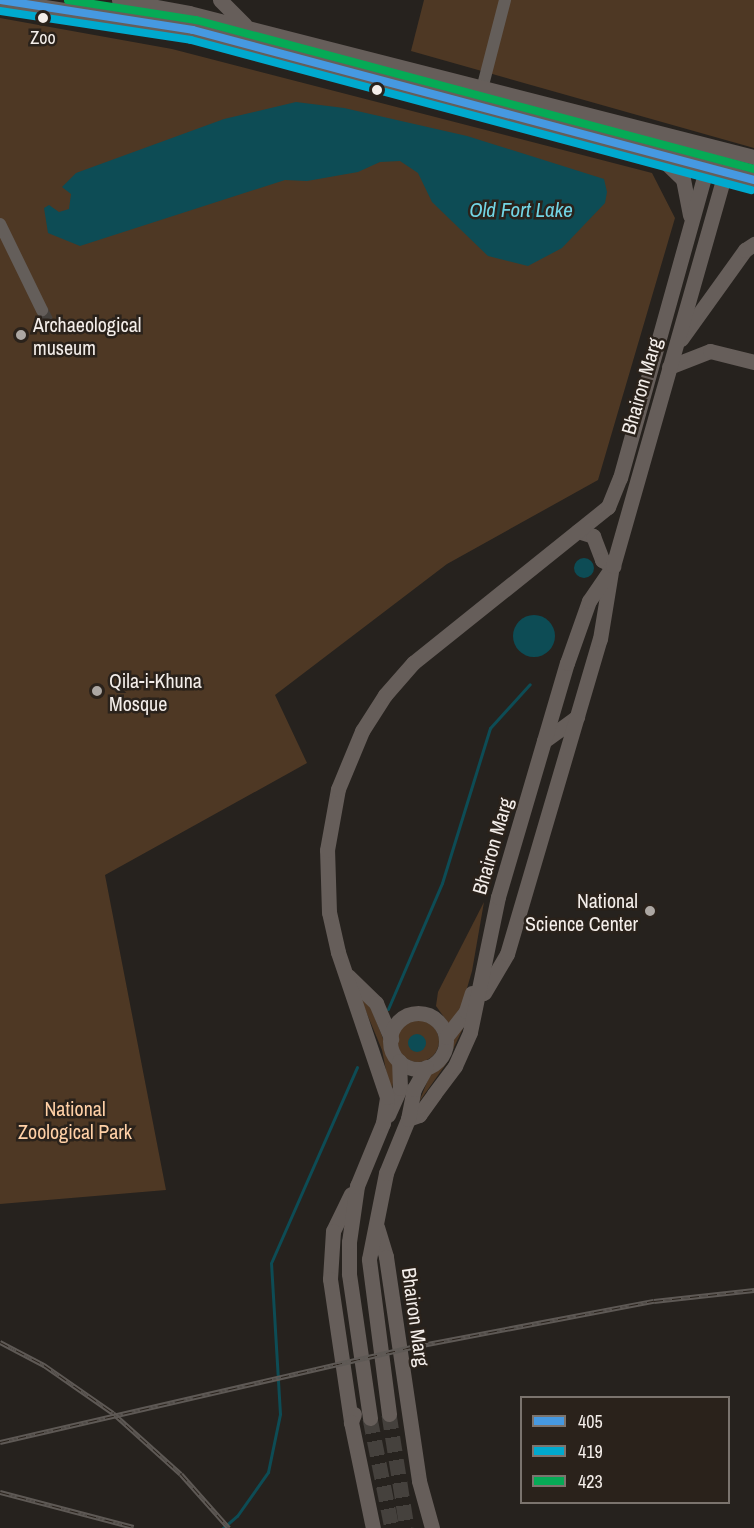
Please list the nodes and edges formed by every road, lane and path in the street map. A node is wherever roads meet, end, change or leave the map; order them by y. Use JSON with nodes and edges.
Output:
{"nodes":[{"id":1,"x":0,"y":0,"type":"edge"},
{"id":2,"x":119,"y":0,"type":"edge"},
{"id":3,"x":219,"y":0,"type":"edge"},
{"id":4,"x":505,"y":0,"type":"edge"},
{"id":5,"x":186,"y":6,"type":"edge"},
{"id":6,"x":253,"y":31,"type":"junction"},
{"id":7,"x":483,"y":89,"type":"junction"},
{"id":8,"x":658,"y":156,"type":"junction"},
{"id":9,"x":754,"y":157,"type":"edge"},
{"id":10,"x":707,"y":167,"type":"junction"},
{"id":11,"x":725,"y":172,"type":"junction"},
{"id":12,"x":754,"y":180,"type":"edge"},
{"id":13,"x":0,"y":224,"type":"edge"},
{"id":14,"x":690,"y":224,"type":"junction"},
{"id":15,"x":754,"y":244,"type":"edge"},
{"id":16,"x":42,"y":310,"type":"tunnel mouth"},
{"id":17,"x":673,"y":348,"type":"junction"},
{"id":18,"x":754,"y":362,"type":"edge"},
{"id":19,"x":669,"y":366,"type":"junction"},
{"id":20,"x":608,"y":507,"type":"junction"},
{"id":21,"x":627,"y":511,"type":"junction"},
{"id":22,"x":578,"y":531,"type":"junction"},
{"id":23,"x":612,"y":567,"type":"junction"},
{"id":24,"x":578,"y":717,"type":"junction"},
{"id":25,"x":543,"y":741,"type":"junction"},
{"id":26,"x":488,"y":951,"type":"junction"},
{"id":27,"x":344,"y":971,"type":"junction"},
{"id":28,"x":479,"y":1002,"type":"junction"},
{"id":29,"x":446,"y":1037,"type":"junction"},
{"id":30,"x":391,"y":1040,"type":"junction"},
{"id":31,"x":399,"y":1061,"type":"junction"},
{"id":32,"x":426,"y":1067,"type":"junction"},
{"id":33,"x":383,"y":1123,"type":"junction"},
{"id":34,"x":406,"y":1124,"type":"junction"},
{"id":35,"x":357,"y":1186,"type":"junction"},
{"id":36,"x":375,"y":1221,"type":"junction"},
{"id":37,"x":363,"y":1382,"type":"junction"},
{"id":38,"x":389,"y":1414,"type":"tunnel mouth"},
{"id":39,"x":370,"y":1418,"type":"tunnel mouth"},
{"id":40,"x":351,"y":1422,"type":"junction"},
{"id":41,"x":374,"y":1528,"type":"edge"},
{"id":42,"x":432,"y":1528,"type":"edge"}],
"edges":[{"from":1,"to":8,"type":"main road"},
{"from":2,"to":5,"type":"main road"},
{"from":3,"to":6,"type":"main road"},
{"from":4,"to":7,"type":"street"},
{"from":5,"to":6,"type":"main road"},
{"from":6,"to":7,"type":"main road"},
{"from":7,"to":9,"type":"main road"},
{"from":8,"to":10,"type":"main road"},
{"from":8,"to":14,"type":"main road"},
{"from":10,"to":11,"type":"main road"},
{"from":10,"to":14,"type":"main road","name":"Bhairon Marg"},
{"from":11,"to":12,"type":"main road"},
{"from":11,"to":17,"type":"main road","name":"Bhairon Marg"},
{"from":13,"to":16,"type":"street"},
{"from":14,"to":20,"type":"main road","name":"Bhairon Marg"},
{"from":15,"to":17,"type":"main road"},
{"from":17,"to":19,"type":"main road","name":"Bhairon Marg"},
{"from":18,"to":19,"type":"main road"},
{"from":19,"to":21,"type":"main road","name":"Bhairon Marg"},
{"from":20,"to":21,"type":"main road"},
{"from":20,"to":22,"type":"main road","name":"Bhairon Marg"},
{"from":21,"to":23,"type":"main road","name":"Bhairon Marg"},
{"from":22,"to":23,"type":"main road"},
{"from":22,"to":27,"type":"main road","name":"Bhairon Marg"},
{"from":23,"to":24,"type":"main road"},
{"from":23,"to":25,"type":"main road","name":"Bhairon Marg"},
{"from":24,"to":25,"type":"main road"},
{"from":24,"to":28,"type":"main road"},
{"from":25,"to":26,"type":"main road","name":"Bhairon Marg"},
{"from":26,"to":28,"type":"main road","name":"Bhairon Marg"},
{"from":26,"to":29,"type":"main road"},
{"from":27,"to":30,"type":"main road"},
{"from":27,"to":33,"type":"main road","name":"Bhairon Marg"},
{"from":28,"to":34,"type":"main road","name":"Bhairon Marg"},
{"from":29,"to":30,"type":"main road"},
{"from":29,"to":32,"type":"main road"},
{"from":30,"to":31,"type":"main road"},
{"from":31,"to":32,"type":"main road"},
{"from":31,"to":33,"type":"main road"},
{"from":32,"to":34,"type":"main road"},
{"from":33,"to":34,"type":"main road"},
{"from":33,"to":35,"type":"main road","name":"Bhairon Marg"},
{"from":34,"to":36,"type":"main road","name":"Bhairon Marg"},
{"from":35,"to":37,"type":"main road","name":"Bhairon Marg"},
{"from":35,"to":40,"type":"main road"},
{"from":36,"to":38,"type":"main road"},
{"from":36,"to":42,"type":"main road","name":"Bhairon Marg"},
{"from":37,"to":39,"type":"main road","name":"Bhairon Marg"},
{"from":37,"to":40,"type":"main road"},
{"from":40,"to":41,"type":"main road"}]}
